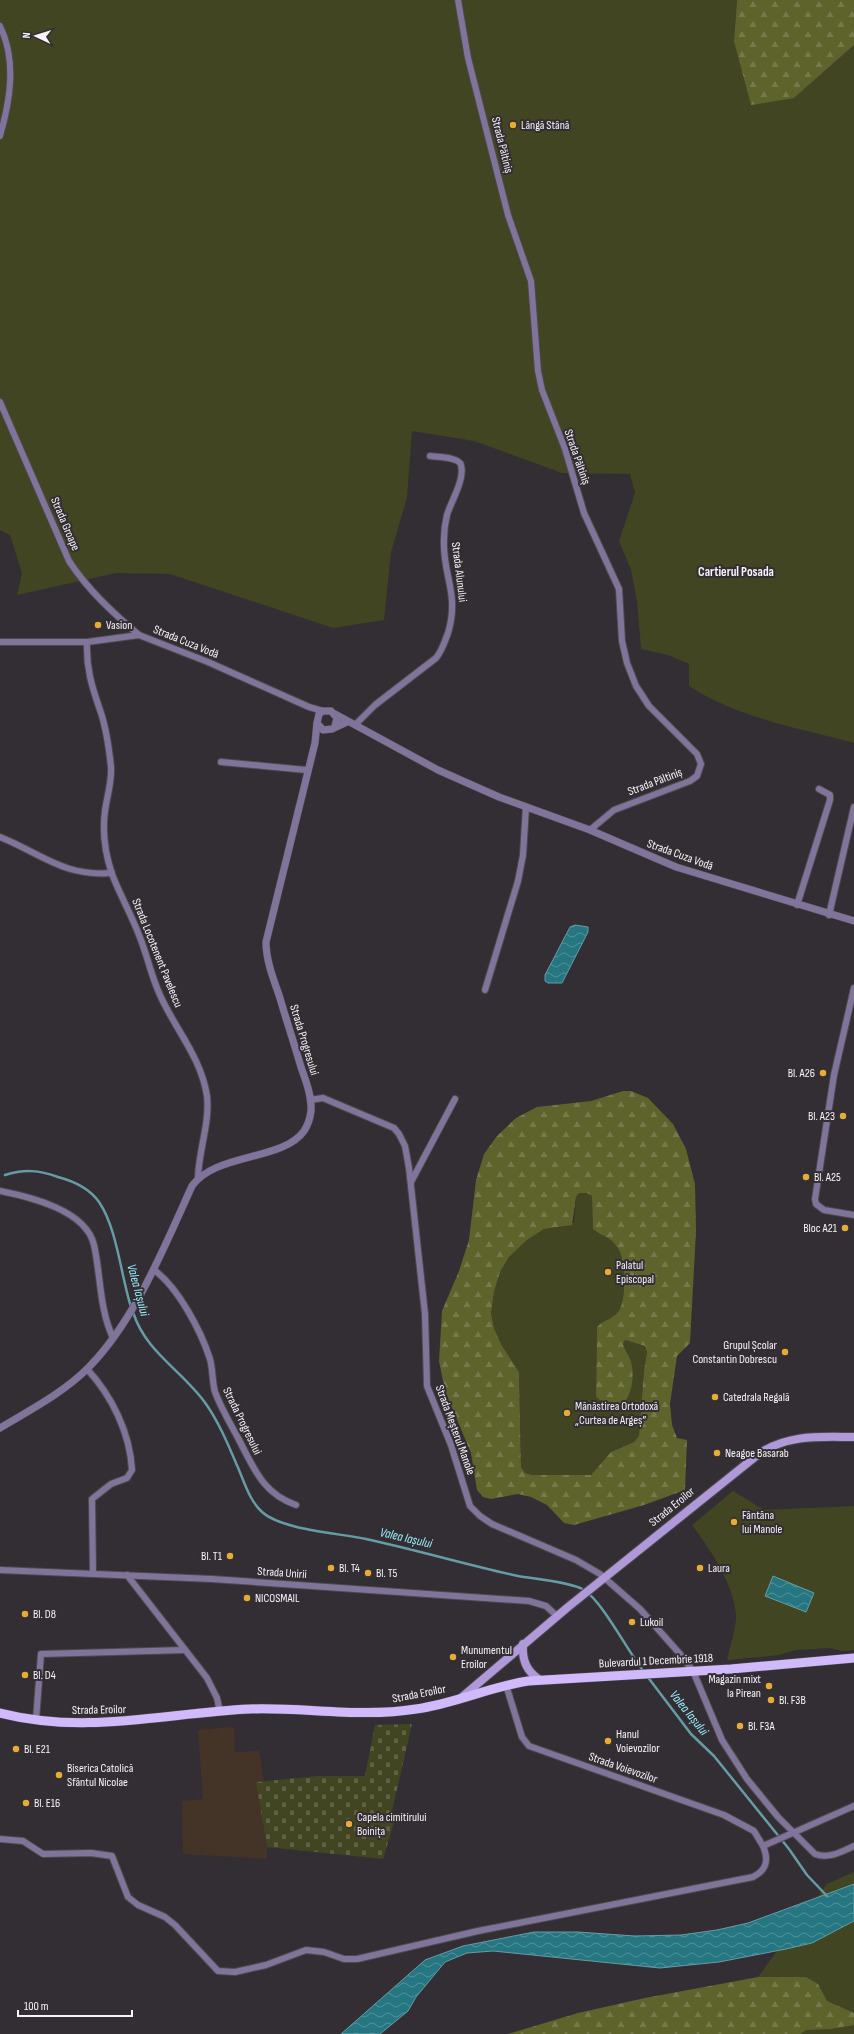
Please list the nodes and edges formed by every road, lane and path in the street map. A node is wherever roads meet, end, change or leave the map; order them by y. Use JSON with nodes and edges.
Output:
{"nodes":[{"id":1,"x":458,"y":0,"type":"edge"},
{"id":2,"x":0,"y":26,"type":"edge"},
{"id":3,"x":0,"y":136,"type":"edge"},
{"id":4,"x":0,"y":402,"type":"edge"},
{"id":5,"x":430,"y":456,"type":"dead end"},
{"id":6,"x":139,"y":635,"type":"junction"},
{"id":7,"x":0,"y":642,"type":"edge"},
{"id":8,"x":87,"y":642,"type":"junction"},
{"id":9,"x":309,"y":707,"type":"junction"},
{"id":10,"x":323,"y":711,"type":"junction"},
{"id":11,"x":335,"y":714,"type":"junction"},
{"id":12,"x":317,"y":721,"type":"junction"},
{"id":13,"x":347,"y":722,"type":"junction"},
{"id":14,"x":356,"y":724,"type":"junction"},
{"id":15,"x":335,"y":726,"type":"junction"},
{"id":16,"x":327,"y":730,"type":"junction"},
{"id":17,"x":315,"y":742,"type":"junction"},
{"id":18,"x":221,"y":762,"type":"dead end"},
{"id":19,"x":306,"y":770,"type":"junction"},
{"id":20,"x":820,"y":789,"type":"dead end"},
{"id":21,"x":526,"y":807,"type":"junction"},
{"id":22,"x":854,"y":807,"type":"edge"},
{"id":23,"x":590,"y":830,"type":"junction"},
{"id":24,"x":0,"y":837,"type":"edge"},
{"id":25,"x":112,"y":873,"type":"junction"},
{"id":26,"x":798,"y":905,"type":"junction"},
{"id":27,"x":829,"y":915,"type":"junction"},
{"id":28,"x":854,"y":921,"type":"edge"},
{"id":29,"x":854,"y":988,"type":"edge"},
{"id":30,"x":485,"y":990,"type":"dead end"},
{"id":31,"x":846,"y":1016,"type":"junction"},
{"id":32,"x":854,"y":1017,"type":"edge"},
{"id":33,"x":455,"y":1099,"type":"dead end"},
{"id":34,"x":310,"y":1100,"type":"junction"},
{"id":35,"x":198,"y":1176,"type":"junction"},
{"id":36,"x":411,"y":1183,"type":"junction"},
{"id":37,"x":0,"y":1191,"type":"edge"},
{"id":38,"x":854,"y":1215,"type":"edge"},
{"id":39,"x":154,"y":1270,"type":"junction"},
{"id":40,"x":113,"y":1338,"type":"junction"},
{"id":41,"x":87,"y":1369,"type":"junction"},
{"id":42,"x":0,"y":1428,"type":"edge"},
{"id":43,"x":854,"y":1437,"type":"edge"},
{"id":44,"x":296,"y":1505,"type":"dead end"},
{"id":45,"x":0,"y":1570,"type":"edge"},
{"id":46,"x":92,"y":1574,"type":"junction"},
{"id":47,"x":127,"y":1575,"type":"junction"},
{"id":48,"x":606,"y":1577,"type":"junction"},
{"id":49,"x":557,"y":1616,"type":"junction"},
{"id":50,"x":523,"y":1644,"type":"junction"},
{"id":51,"x":185,"y":1650,"type":"junction"},
{"id":52,"x":854,"y":1658,"type":"edge"},
{"id":53,"x":693,"y":1671,"type":"junction"},
{"id":54,"x":540,"y":1680,"type":"junction"},
{"id":55,"x":506,"y":1685,"type":"junction"},
{"id":56,"x":462,"y":1697,"type":"junction"},
{"id":57,"x":220,"y":1712,"type":"junction"},
{"id":58,"x":0,"y":1713,"type":"edge"},
{"id":59,"x":36,"y":1720,"type":"junction"},
{"id":60,"x":854,"y":1806,"type":"edge"},
{"id":61,"x":793,"y":1833,"type":"junction"},
{"id":62,"x":0,"y":1839,"type":"edge"},
{"id":63,"x":763,"y":1846,"type":"junction"},
{"id":64,"x":854,"y":1846,"type":"edge"}],
"edges":[{"from":1,"to":23,"type":"street","name":"Strada Păltiniș"},
{"from":2,"to":3,"type":"street"},
{"from":4,"to":6,"type":"street","name":"Strada Groape"},
{"from":5,"to":14,"type":"street","name":"Strada Alunului"},
{"from":6,"to":8,"type":"street","name":"Strada Cuza Vodă"},
{"from":6,"to":9,"type":"street","name":"Strada Cuza Vodă"},
{"from":7,"to":8,"type":"street","name":"Strada Cuza Vodă"},
{"from":8,"to":25,"type":"street","name":"Strada Locotenent Pavelescu"},
{"from":9,"to":10,"type":"street","name":"Strada Cuza Vodă"},
{"from":9,"to":12,"type":"street","name":"Strada Cuza Vodă"},
{"from":10,"to":11,"type":"street"},
{"from":10,"to":12,"type":"street"},
{"from":11,"to":13,"type":"street","name":"Strada Cuza Vodă"},
{"from":11,"to":15,"type":"street"},
{"from":12,"to":16,"type":"street"},
{"from":12,"to":17,"type":"street","name":"Strada Progresului"},
{"from":13,"to":14,"type":"street","name":"Strada Cuza Vodă"},
{"from":13,"to":15,"type":"street"},
{"from":14,"to":21,"type":"street","name":"Strada Cuza Vodă"},
{"from":15,"to":16,"type":"street"},
{"from":16,"to":17,"type":"street","name":"Strada Progresului"},
{"from":17,"to":19,"type":"street","name":"Strada Progresului"},
{"from":18,"to":19,"type":"street"},
{"from":19,"to":34,"type":"street","name":"Strada Progresului"},
{"from":20,"to":26,"type":"street"},
{"from":21,"to":23,"type":"street","name":"Strada Cuza Vodă"},
{"from":21,"to":30,"type":"street"},
{"from":22,"to":27,"type":"street"},
{"from":23,"to":26,"type":"street","name":"Strada Cuza Vodă"},
{"from":24,"to":25,"type":"street"},
{"from":25,"to":35,"type":"street","name":"Strada Locotenent Pavelescu"},
{"from":26,"to":27,"type":"street","name":"Strada Cuza Vodă"},
{"from":27,"to":28,"type":"street","name":"Strada Cuza Vodă"},
{"from":29,"to":31,"type":"street"},
{"from":31,"to":32,"type":"street"},
{"from":31,"to":38,"type":"street"},
{"from":33,"to":36,"type":"street"},
{"from":34,"to":35,"type":"street","name":"Strada Progresului"},
{"from":34,"to":36,"type":"street","name":"Strada Meșterul Manole"},
{"from":35,"to":39,"type":"street"},
{"from":36,"to":48,"type":"street","name":"Strada Meșterul Manole"},
{"from":37,"to":40,"type":"street"},
{"from":39,"to":40,"type":"street"},
{"from":39,"to":44,"type":"street","name":"Strada Progresului"},
{"from":40,"to":41,"type":"street"},
{"from":41,"to":42,"type":"street"},
{"from":41,"to":46,"type":"street"},
{"from":43,"to":48,"type":"main road","name":"Strada Eroilor"},
{"from":45,"to":46,"type":"street","name":"Strada Unirii"},
{"from":46,"to":47,"type":"street","name":"Strada Unirii"},
{"from":47,"to":49,"type":"street","name":"Strada Unirii"},
{"from":47,"to":51,"type":"street"},
{"from":48,"to":49,"type":"main road","name":"Strada Eroilor"},
{"from":48,"to":53,"type":"street","name":"Strada Meșterul Manole"},
{"from":49,"to":50,"type":"main road","name":"Strada Eroilor"},
{"from":50,"to":54,"type":"main road"},
{"from":50,"to":56,"type":"main road","name":"Strada Eroilor"},
{"from":51,"to":57,"type":"street"},
{"from":51,"to":59,"type":"street"},
{"from":52,"to":53,"type":"main road","name":"Bulevardul 1 Decembrie 1918"},
{"from":53,"to":54,"type":"main road","name":"Bulevardul 1 Decembrie 1918"},
{"from":53,"to":61,"type":"street"},
{"from":54,"to":55,"type":"main road","name":"Bulevardul 1 Decembrie 1918"},
{"from":55,"to":56,"type":"main road","name":"Bulevardul 1 Decembrie 1918"},
{"from":55,"to":63,"type":"street","name":"Strada Voievozilor"},
{"from":56,"to":57,"type":"main road","name":"Strada Eroilor"},
{"from":57,"to":59,"type":"main road","name":"Strada Eroilor"},
{"from":58,"to":59,"type":"main road","name":"Strada Eroilor"},
{"from":60,"to":61,"type":"street"},
{"from":61,"to":63,"type":"street"},
{"from":61,"to":64,"type":"street"},
{"from":62,"to":63,"type":"street"}]}
